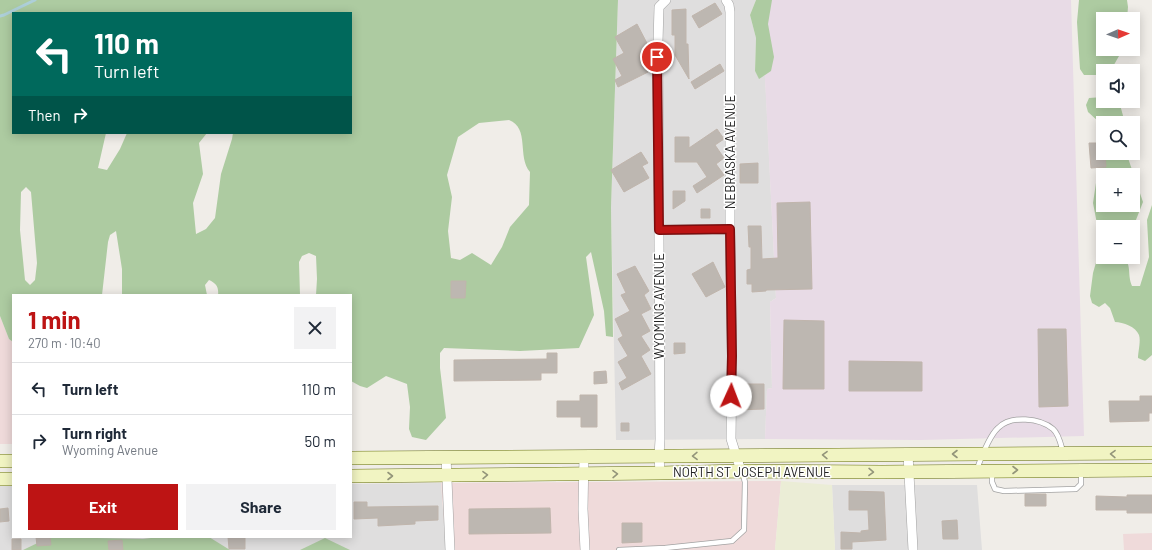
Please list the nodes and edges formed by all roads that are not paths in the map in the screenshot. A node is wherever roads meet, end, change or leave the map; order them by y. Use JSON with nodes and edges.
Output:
{"nodes":[{"id":1,"x":666,"y":0,"type":"edge"},
{"id":2,"x":726,"y":0,"type":"edge"},
{"id":3,"x":730,"y":229,"type":"junction"},
{"id":4,"x":659,"y":230,"type":"junction"},
{"id":5,"x":1064,"y":453,"type":"junction"},
{"id":6,"x":1152,"y":453,"type":"edge"},
{"id":7,"x":908,"y":454,"type":"junction"},
{"id":8,"x":982,"y":454,"type":"junction"},
{"id":9,"x":735,"y":455,"type":"junction"},
{"id":10,"x":446,"y":456,"type":"junction"},
{"id":11,"x":584,"y":456,"type":"junction"},
{"id":12,"x":659,"y":456,"type":"junction"},
{"id":13,"x":352,"y":458,"type":"edge"},
{"id":14,"x":12,"y":461,"type":"edge"},
{"id":15,"x":0,"y":462,"type":"edge"},
{"id":16,"x":992,"y":470,"type":"junction"},
{"id":17,"x":1081,"y":470,"type":"junction"},
{"id":18,"x":1152,"y":470,"type":"edge"},
{"id":19,"x":741,"y":471,"type":"junction"},
{"id":20,"x":976,"y":471,"type":"junction"},
{"id":21,"x":910,"y":472,"type":"junction"},
{"id":22,"x":660,"y":473,"type":"junction"},
{"id":23,"x":584,"y":474,"type":"junction"},
{"id":24,"x":446,"y":475,"type":"junction"},
{"id":25,"x":352,"y":476,"type":"edge"},
{"id":26,"x":0,"y":479,"type":"edge"},
{"id":27,"x":12,"y":479,"type":"edge"},
{"id":28,"x":450,"y":550,"type":"edge"},
{"id":29,"x":585,"y":550,"type":"edge"},
{"id":30,"x":619,"y":550,"type":"edge"},
{"id":31,"x":912,"y":550,"type":"edge"}],
"edges":[{"from":1,"to":4,"type":"street","name":"WYOMING AVENUE"},
{"from":2,"to":3,"type":"street","name":"NEBRASKA AVENUE"},
{"from":3,"to":4,"type":"street"},
{"from":3,"to":9,"type":"street","name":"NEBRASKA AVENUE"},
{"from":4,"to":12,"type":"street","name":"WYOMING AVENUE"},
{"from":6,"to":5,"type":"main road","name":"NORTH ST JOSEPH AVENUE","one_way":true},
{"from":5,"to":8,"type":"main road","name":"NORTH ST JOSEPH AVENUE"},
{"from":5,"to":8,"type":"lane"},
{"from":8,"to":7,"type":"main road","name":"NORTH ST JOSEPH AVENUE","one_way":true},
{"from":7,"to":9,"type":"main road","name":"NORTH ST JOSEPH AVENUE","one_way":true},
{"from":7,"to":21,"type":"street"},
{"from":8,"to":20,"type":"lane"},
{"from":9,"to":12,"type":"main road","name":"NORTH ST JOSEPH AVENUE","one_way":true},
{"from":9,"to":19,"type":"street","name":"NEBRASKA AVENUE"},
{"from":10,"to":11,"type":"main road","name":"NORTH ST JOSEPH AVENUE"},
{"from":10,"to":13,"type":"main road","name":"NORTH ST JOSEPH AVENUE"},
{"from":10,"to":24,"type":"street"},
{"from":11,"to":12,"type":"main road","name":"NORTH ST JOSEPH AVENUE"},
{"from":11,"to":23,"type":"street"},
{"from":12,"to":22,"type":"street","name":"WYOMING AVENUE"},
{"from":14,"to":15,"type":"main road"},
{"from":16,"to":17,"type":"main road","name":"NORTH ST JOSEPH AVENUE","one_way":true},
{"from":16,"to":17,"type":"lane"},
{"from":16,"to":20,"type":"main road","name":"NORTH ST JOSEPH AVENUE"},
{"from":17,"to":18,"type":"main road","name":"NORTH ST JOSEPH AVENUE"},
{"from":19,"to":21,"type":"main road","name":"NORTH ST JOSEPH AVENUE","one_way":true},
{"from":19,"to":22,"type":"main road","name":"NORTH ST JOSEPH AVENUE"},
{"from":19,"to":30,"type":"lane"},
{"from":20,"to":21,"type":"main road","name":"NORTH ST JOSEPH AVENUE"},
{"from":21,"to":31,"type":"street"},
{"from":23,"to":22,"type":"main road","name":"NORTH ST JOSEPH AVENUE","one_way":true},
{"from":24,"to":23,"type":"main road","name":"NORTH ST JOSEPH AVENUE","one_way":true},
{"from":23,"to":29,"type":"street"},
{"from":25,"to":24,"type":"main road","name":"NORTH ST JOSEPH AVENUE","one_way":true},
{"from":24,"to":28,"type":"street"},
{"from":26,"to":27,"type":"main road"}]}
